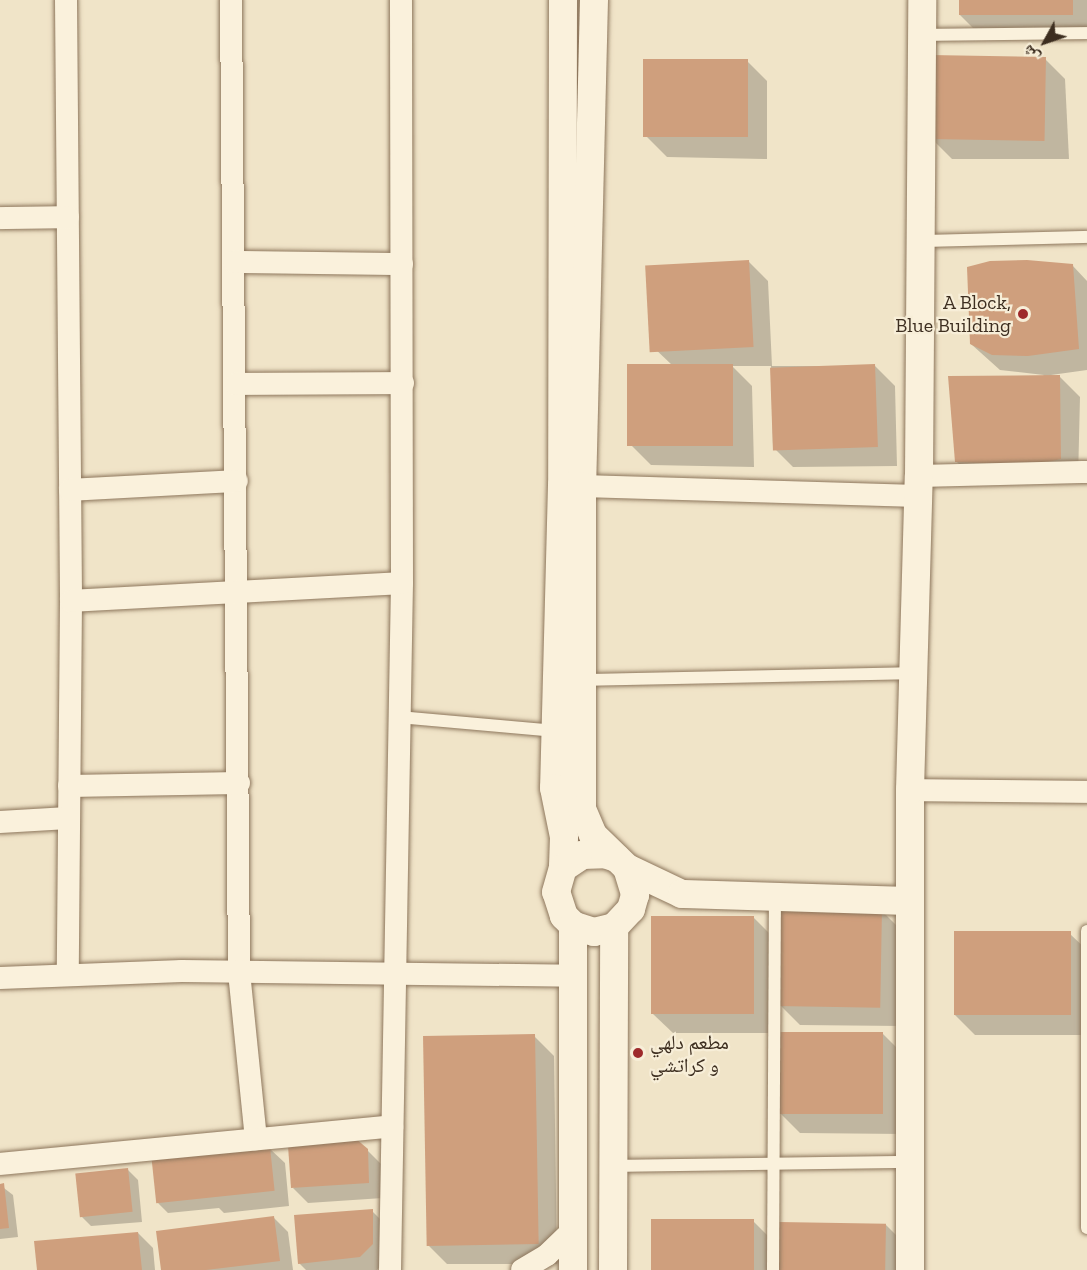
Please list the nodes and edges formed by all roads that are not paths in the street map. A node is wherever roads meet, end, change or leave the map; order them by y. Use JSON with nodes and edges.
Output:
{"nodes":[{"id":1,"x":66,"y":0,"type":"edge"},
{"id":2,"x":231,"y":0,"type":"edge"},
{"id":3,"x":401,"y":0,"type":"edge"},
{"id":4,"x":563,"y":0,"type":"edge"},
{"id":5,"x":594,"y":0,"type":"edge"},
{"id":6,"x":922,"y":0,"type":"edge"},
{"id":7,"x":1087,"y":33,"type":"edge"},
{"id":8,"x":922,"y":35,"type":"junction"},
{"id":9,"x":68,"y":217,"type":"junction"},
{"id":10,"x":0,"y":218,"type":"edge"},
{"id":11,"x":1087,"y":237,"type":"edge"},
{"id":12,"x":920,"y":242,"type":"junction"},
{"id":13,"x":234,"y":262,"type":"junction"},
{"id":14,"x":402,"y":264,"type":"junction"},
{"id":15,"x":403,"y":383,"type":"junction"},
{"id":16,"x":236,"y":384,"type":"junction"},
{"id":17,"x":1087,"y":472,"type":"edge"},
{"id":18,"x":237,"y":481,"type":"junction"},
{"id":19,"x":582,"y":486,"type":"junction"},
{"id":20,"x":919,"y":486,"type":"junction"},
{"id":21,"x":70,"y":490,"type":"junction"},
{"id":22,"x":402,"y":583,"type":"junction"},
{"id":23,"x":239,"y":592,"type":"junction"},
{"id":24,"x":71,"y":601,"type":"junction"},
{"id":25,"x":914,"y":673,"type":"junction"},
{"id":26,"x":583,"y":680,"type":"junction"},
{"id":27,"x":399,"y":717,"type":"junction"},
{"id":28,"x":555,"y":731,"type":"junction"},
{"id":29,"x":239,"y":783,"type":"junction"},
{"id":30,"x":69,"y":786,"type":"junction"},
{"id":31,"x":910,"y":790,"type":"junction"},
{"id":32,"x":1087,"y":792,"type":"edge"},
{"id":33,"x":68,"y":818,"type":"junction"},
{"id":34,"x":0,"y":822,"type":"edge"},
{"id":35,"x":621,"y":863,"type":"junction"},
{"id":36,"x":563,"y":868,"type":"junction"},
{"id":37,"x":682,"y":894,"type":"junction"},
{"id":38,"x":774,"y":898,"type":"junction"},
{"id":39,"x":910,"y":901,"type":"junction"},
{"id":40,"x":618,"y":924,"type":"junction"},
{"id":41,"x":573,"y":925,"type":"junction"},
{"id":42,"x":1087,"y":931,"type":"edge"},
{"id":43,"x":239,"y":972,"type":"junction"},
{"id":44,"x":68,"y":974,"type":"junction"},
{"id":45,"x":393,"y":975,"type":"junction"},
{"id":46,"x":575,"y":976,"type":"junction"},
{"id":47,"x":0,"y":978,"type":"edge"},
{"id":48,"x":1086,"y":1112,"type":"edge"},
{"id":49,"x":392,"y":1126,"type":"junction"},
{"id":50,"x":256,"y":1139,"type":"junction"},
{"id":51,"x":909,"y":1162,"type":"junction"},
{"id":52,"x":0,"y":1164,"type":"edge"},
{"id":53,"x":774,"y":1164,"type":"junction"},
{"id":54,"x":613,"y":1166,"type":"junction"},
{"id":55,"x":1087,"y":1228,"type":"edge"},
{"id":56,"x":573,"y":1230,"type":"junction"},
{"id":57,"x":390,"y":1270,"type":"edge"},
{"id":58,"x":522,"y":1270,"type":"edge"},
{"id":59,"x":573,"y":1270,"type":"edge"},
{"id":60,"x":613,"y":1270,"type":"edge"},
{"id":61,"x":773,"y":1270,"type":"edge"},
{"id":62,"x":910,"y":1270,"type":"edge"}],
"edges":[{"from":1,"to":9,"type":"street"},
{"from":2,"to":13,"type":"street"},
{"from":3,"to":14,"type":"street"},
{"from":4,"to":28,"type":"street"},
{"from":5,"to":19,"type":"street"},
{"from":6,"to":8,"type":"street"},
{"from":7,"to":8,"type":"lane"},
{"from":8,"to":12,"type":"street"},
{"from":9,"to":10,"type":"street"},
{"from":9,"to":21,"type":"street"},
{"from":11,"to":12,"type":"lane"},
{"from":12,"to":20,"type":"street"},
{"from":13,"to":14,"type":"street"},
{"from":13,"to":16,"type":"street"},
{"from":14,"to":15,"type":"street"},
{"from":15,"to":16,"type":"street"},
{"from":15,"to":22,"type":"street"},
{"from":16,"to":18,"type":"street"},
{"from":17,"to":20,"type":"street"},
{"from":18,"to":21,"type":"street"},
{"from":18,"to":23,"type":"street"},
{"from":19,"to":20,"type":"street"},
{"from":19,"to":26,"type":"street"},
{"from":20,"to":25,"type":"street"},
{"from":21,"to":24,"type":"street"},
{"from":22,"to":23,"type":"street"},
{"from":22,"to":27,"type":"street"},
{"from":23,"to":24,"type":"street"},
{"from":23,"to":29,"type":"street"},
{"from":24,"to":30,"type":"street"},
{"from":25,"to":26,"type":"lane"},
{"from":25,"to":31,"type":"street"},
{"from":26,"to":35,"type":"street"},
{"from":27,"to":28,"type":"lane"},
{"from":27,"to":45,"type":"street"},
{"from":28,"to":36,"type":"street"},
{"from":29,"to":30,"type":"street"},
{"from":29,"to":43,"type":"street"},
{"from":30,"to":33,"type":"street"},
{"from":31,"to":32,"type":"street"},
{"from":31,"to":39,"type":"street"},
{"from":33,"to":34,"type":"street"},
{"from":33,"to":44,"type":"street"},
{"from":35,"to":36,"type":"street"},
{"from":35,"to":37,"type":"street"},
{"from":35,"to":40,"type":"street"},
{"from":36,"to":41,"type":"street"},
{"from":37,"to":38,"type":"street"},
{"from":37,"to":40,"type":"street"},
{"from":38,"to":39,"type":"street"},
{"from":38,"to":53,"type":"lane"},
{"from":39,"to":51,"type":"street"},
{"from":40,"to":41,"type":"street"},
{"from":40,"to":54,"type":"street"},
{"from":41,"to":46,"type":"street"},
{"from":42,"to":48,"type":"lane"},
{"from":43,"to":44,"type":"street"},
{"from":43,"to":45,"type":"street"},
{"from":43,"to":50,"type":"street"},
{"from":44,"to":47,"type":"street"},
{"from":45,"to":46,"type":"street"},
{"from":45,"to":49,"type":"street"},
{"from":46,"to":56,"type":"street"},
{"from":48,"to":55,"type":"lane"},
{"from":49,"to":50,"type":"street"},
{"from":49,"to":57,"type":"street"},
{"from":50,"to":52,"type":"street"},
{"from":51,"to":53,"type":"lane"},
{"from":51,"to":62,"type":"street"},
{"from":53,"to":54,"type":"lane"},
{"from":53,"to":61,"type":"lane"},
{"from":54,"to":60,"type":"street"},
{"from":56,"to":58,"type":"street"},
{"from":56,"to":59,"type":"street"}]}
